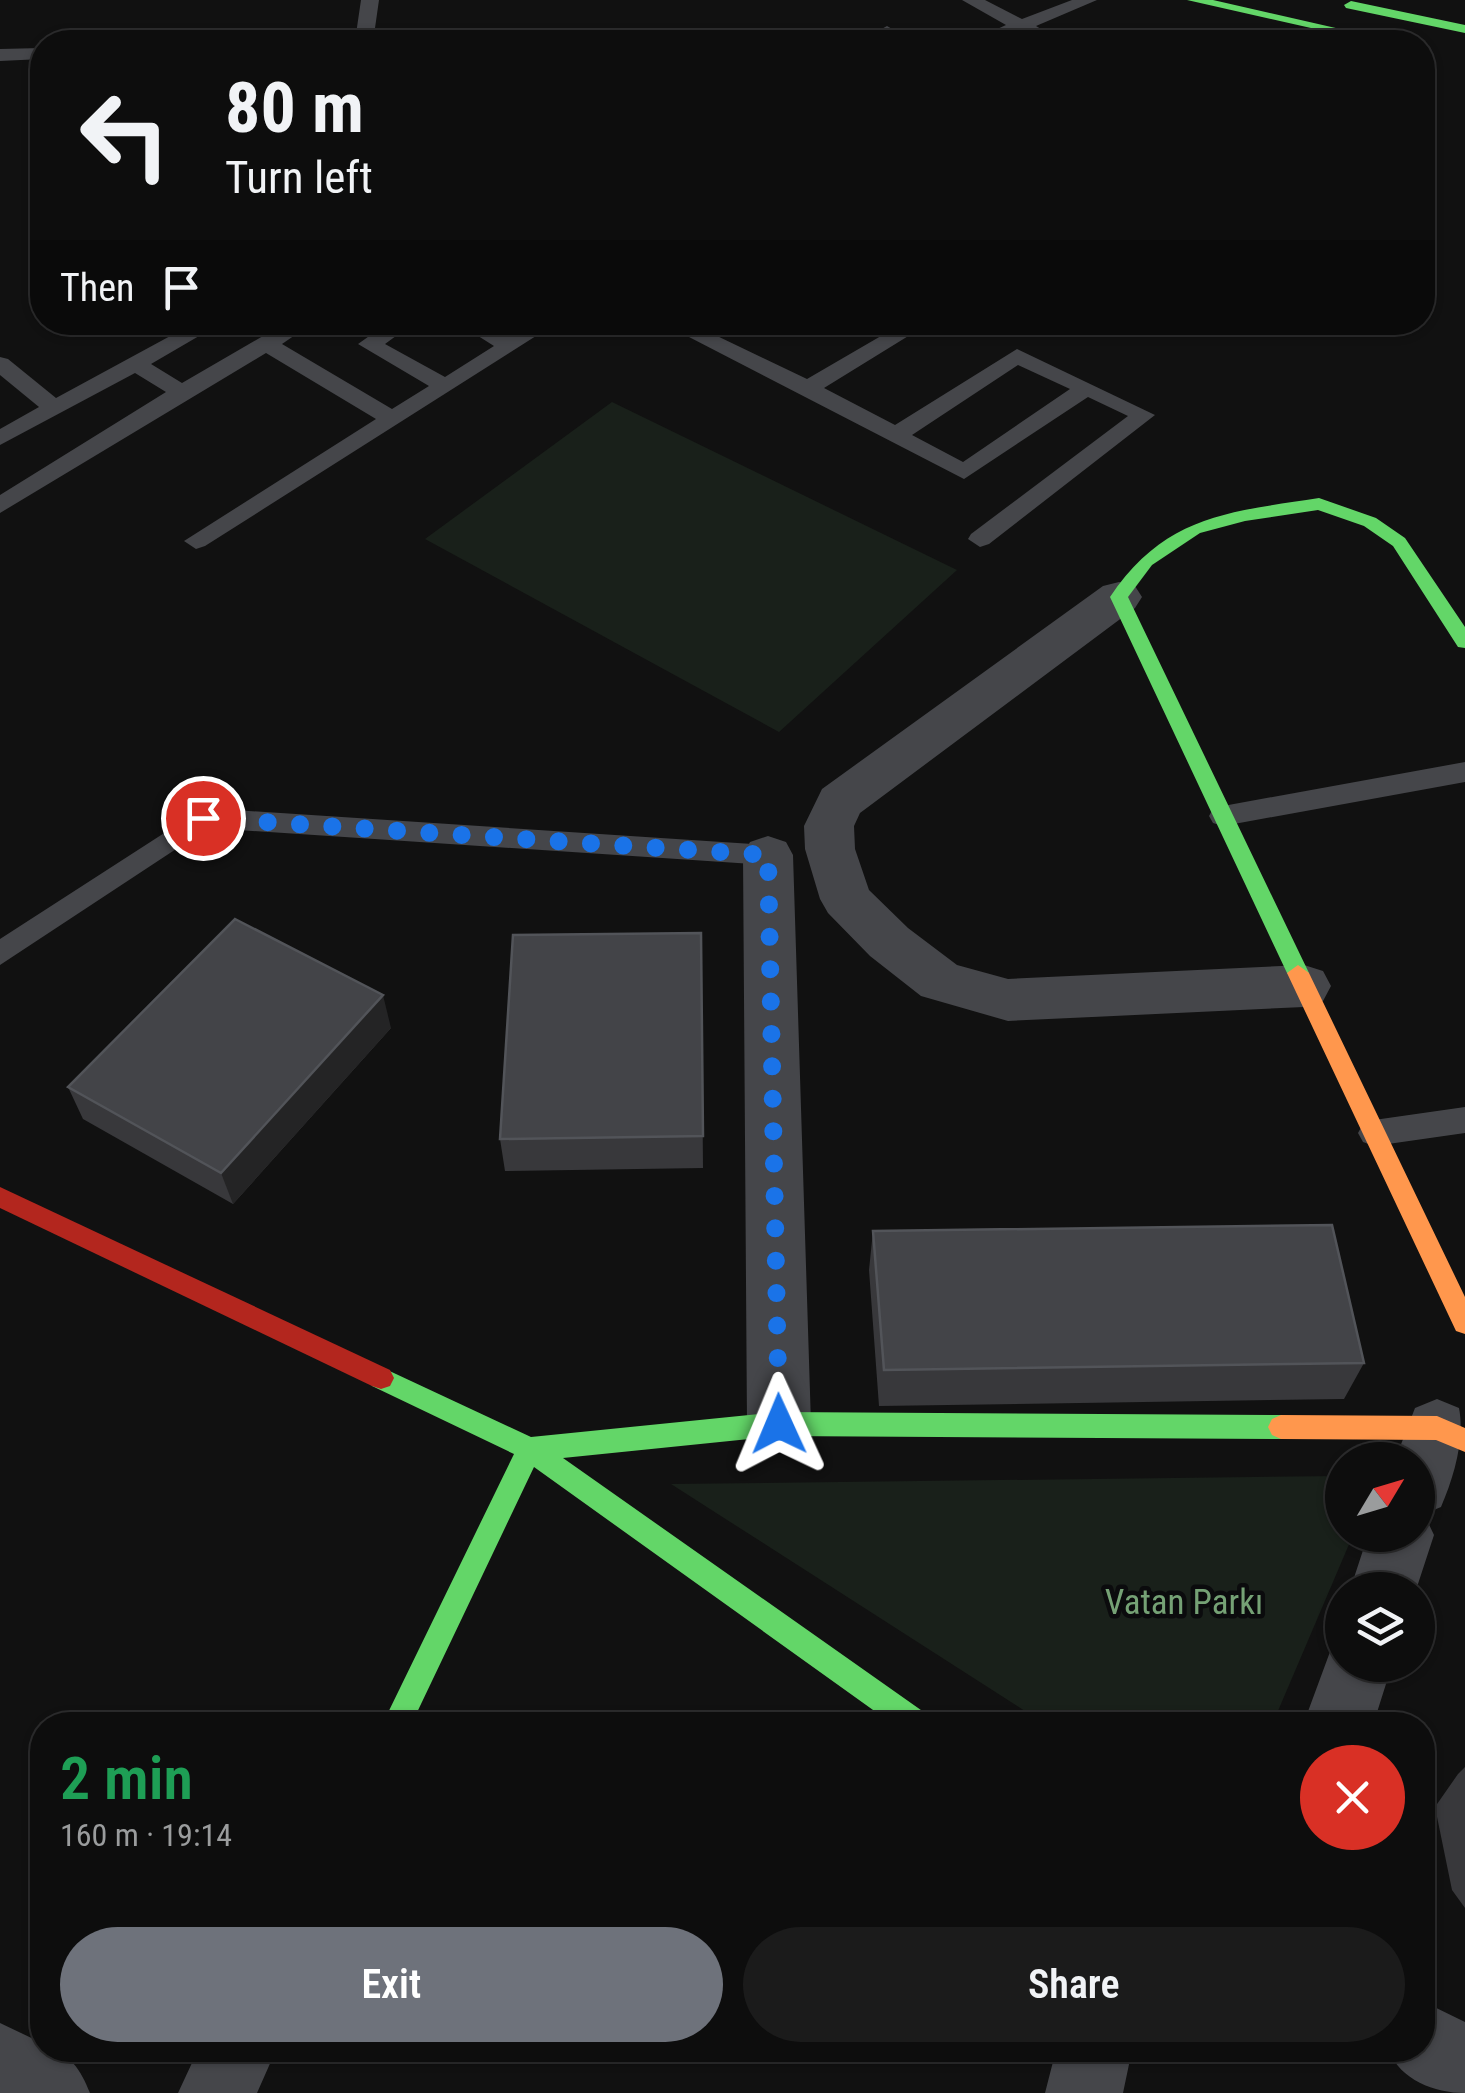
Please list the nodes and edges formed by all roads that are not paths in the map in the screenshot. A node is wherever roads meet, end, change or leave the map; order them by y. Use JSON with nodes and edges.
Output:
{"nodes":[{"id":1,"x":370,"y":0,"type":"edge"},
{"id":2,"x":971,"y":0,"type":"edge"},
{"id":3,"x":1088,"y":0,"type":"edge"},
{"id":4,"x":1194,"y":0,"type":"edge"},
{"id":5,"x":1328,"y":0,"type":"edge"},
{"id":6,"x":1022,"y":26,"type":"junction"},
{"id":7,"x":1465,"y":29,"type":"edge"},
{"id":8,"x":366,"y":30,"type":"edge"},
{"id":9,"x":1011,"y":30,"type":"edge"},
{"id":10,"x":1030,"y":30,"type":"edge"},
{"id":11,"x":1334,"y":30,"type":"edge"},
{"id":12,"x":30,"y":55,"type":"edge"},
{"id":13,"x":0,"y":56,"type":"edge"},
{"id":14,"x":188,"y":335,"type":"edge"},
{"id":15,"x":282,"y":335,"type":"edge"},
{"id":16,"x":383,"y":335,"type":"edge"},
{"id":17,"x":490,"y":335,"type":"edge"},
{"id":18,"x":527,"y":335,"type":"edge"},
{"id":19,"x":697,"y":335,"type":"edge"},
{"id":20,"x":899,"y":335,"type":"edge"},
{"id":21,"x":267,"y":344,"type":"junction"},
{"id":22,"x":510,"y":346,"type":"junction"},
{"id":23,"x":0,"y":364,"type":"edge"},
{"id":24,"x":135,"y":364,"type":"junction"},
{"id":25,"x":446,"y":386,"type":"junction"},
{"id":26,"x":808,"y":388,"type":"junction"},
{"id":27,"x":1087,"y":388,"type":"junction"},
{"id":28,"x":182,"y":392,"type":"junction"},
{"id":29,"x":54,"y":408,"type":"junction"},
{"id":30,"x":392,"y":419,"type":"junction"},
{"id":31,"x":894,"y":436,"type":"junction"},
{"id":32,"x":0,"y":438,"type":"edge"},
{"id":33,"x":0,"y":506,"type":"edge"},
{"id":34,"x":980,"y":539,"type":"dead end"},
{"id":35,"x":196,"y":541,"type":"dead end"},
{"id":36,"x":1119,"y":597,"type":"junction"},
{"id":37,"x":1465,"y":642,"type":"edge"},
{"id":38,"x":1465,"y":772,"type":"edge"},
{"id":39,"x":1223,"y":816,"type":"junction"},
{"id":40,"x":768,"y":855,"type":"joint"},
{"id":41,"x":0,"y":954,"type":"edge"},
{"id":42,"x":1304,"y":986,"type":"junction"},
{"id":43,"x":1465,"y":1120,"type":"edge"},
{"id":44,"x":1374,"y":1133,"type":"junction"},
{"id":45,"x":0,"y":1197,"type":"edge"},
{"id":46,"x":1465,"y":1324,"type":"edge"},
{"id":47,"x":779,"y":1424,"type":"junction"},
{"id":48,"x":1451,"y":1434,"type":"edge"},
{"id":49,"x":530,"y":1449,"type":"junction"},
{"id":50,"x":1435,"y":1459,"type":"edge"},
{"id":51,"x":1352,"y":1682,"type":"edge"},
{"id":52,"x":402,"y":1712,"type":"edge"},
{"id":53,"x":900,"y":1712,"type":"edge"},
{"id":54,"x":1342,"y":1712,"type":"edge"},
{"id":55,"x":1435,"y":2047,"type":"edge"},
{"id":56,"x":0,"y":2062,"type":"edge"},
{"id":57,"x":232,"y":2062,"type":"edge"},
{"id":58,"x":1091,"y":2062,"type":"edge"},
{"id":59,"x":1465,"y":2066,"type":"edge"},
{"id":60,"x":52,"y":2093,"type":"edge"},
{"id":61,"x":217,"y":2093,"type":"edge"},
{"id":62,"x":1084,"y":2093,"type":"edge"}],
"edges":[{"from":1,"to":8,"type":"lane"},
{"from":2,"to":6,"type":"lane"},
{"from":3,"to":6,"type":"lane"},
{"from":4,"to":11,"type":"street"},
{"from":5,"to":7,"type":"street"},
{"from":6,"to":9,"type":"lane"},
{"from":6,"to":10,"type":"lane"},
{"from":12,"to":13,"type":"lane"},
{"from":14,"to":24,"type":"lane"},
{"from":15,"to":21,"type":"lane"},
{"from":16,"to":25,"type":"lane"},
{"from":17,"to":22,"type":"lane"},
{"from":18,"to":22,"type":"lane"},
{"from":19,"to":26,"type":"lane"},
{"from":20,"to":26,"type":"lane"},
{"from":21,"to":28,"type":"lane"},
{"from":21,"to":30,"type":"lane"},
{"from":22,"to":25,"type":"lane"},
{"from":23,"to":29,"type":"lane"},
{"from":24,"to":28,"type":"lane"},
{"from":24,"to":29,"type":"lane"},
{"from":25,"to":30,"type":"lane"},
{"from":26,"to":31,"type":"lane"},
{"from":27,"to":31,"type":"lane"},
{"from":27,"to":31,"type":"lane"},
{"from":27,"to":34,"type":"lane"},
{"from":28,"to":33,"type":"lane"},
{"from":29,"to":32,"type":"lane"},
{"from":30,"to":35,"type":"lane"},
{"from":36,"to":37,"type":"street"},
{"from":36,"to":39,"type":"street"},
{"from":36,"to":42,"type":"street"},
{"from":38,"to":39,"type":"lane"},
{"from":39,"to":42,"type":"street"},
{"from":40,"to":41,"type":"lane"},
{"from":40,"to":47,"type":"street"},
{"from":42,"to":44,"type":"street"},
{"from":43,"to":44,"type":"lane"},
{"from":44,"to":46,"type":"street"},
{"from":45,"to":49,"type":"street"},
{"from":47,"to":48,"type":"street"},
{"from":47,"to":49,"type":"street"},
{"from":48,"to":50,"type":"street"},
{"from":49,"to":52,"type":"street"},
{"from":49,"to":53,"type":"street"},
{"from":51,"to":54,"type":"street"},
{"from":55,"to":59,"type":"street"},
{"from":56,"to":60,"type":"street"},
{"from":57,"to":61,"type":"street"},
{"from":58,"to":62,"type":"street"}]}
